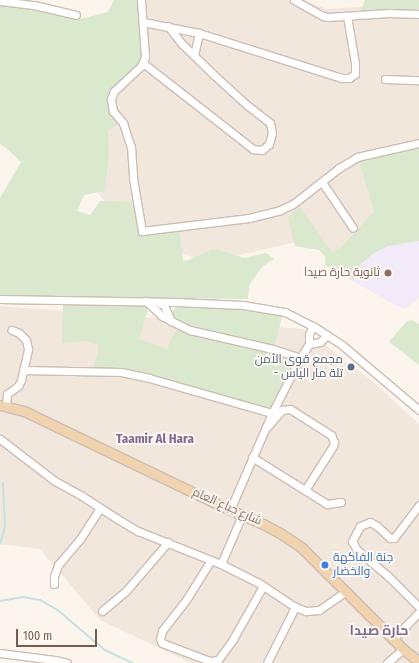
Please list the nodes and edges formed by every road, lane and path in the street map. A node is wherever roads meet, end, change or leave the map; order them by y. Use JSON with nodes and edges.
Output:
{"nodes":[{"id":1,"x":141,"y":0,"type":"edge"},
{"id":2,"x":294,"y":0,"type":"edge"},
{"id":3,"x":0,"y":1,"type":"edge"},
{"id":4,"x":419,"y":14,"type":"edge"},
{"id":5,"x":76,"y":15,"type":"dead end"},
{"id":6,"x":347,"y":16,"type":"junction"},
{"id":7,"x":143,"y":22,"type":"junction"},
{"id":8,"x":168,"y":26,"type":"junction"},
{"id":9,"x":198,"y":33,"type":"junction"},
{"id":10,"x":194,"y":55,"type":"junction"},
{"id":11,"x":143,"y":63,"type":"junction"},
{"id":12,"x":385,"y":80,"type":"dead end"},
{"id":13,"x":419,"y":80,"type":"edge"},
{"id":14,"x":419,"y":143,"type":"edge"},
{"id":15,"x":322,"y":182,"type":"junction"},
{"id":16,"x":353,"y":228,"type":"dead end"},
{"id":17,"x":0,"y":299,"type":"edge"},
{"id":18,"x":146,"y":301,"type":"junction"},
{"id":19,"x":173,"y":302,"type":"junction"},
{"id":20,"x":163,"y":303,"type":"junction"},
{"id":21,"x":158,"y":313,"type":"junction"},
{"id":22,"x":167,"y":313,"type":"junction"},
{"id":23,"x":171,"y":321,"type":"junction"},
{"id":24,"x":313,"y":326,"type":"junction"},
{"id":25,"x":12,"y":330,"type":"dead end"},
{"id":26,"x":327,"y":334,"type":"junction"},
{"id":27,"x":309,"y":344,"type":"junction"},
{"id":28,"x":300,"y":358,"type":"junction"},
{"id":29,"x":23,"y":370,"type":"junction"},
{"id":30,"x":3,"y":405,"type":"edge"},
{"id":31,"x":419,"y":410,"type":"edge"},
{"id":32,"x":272,"y":413,"type":"junction"},
{"id":33,"x":266,"y":428,"type":"junction"},
{"id":34,"x":0,"y":439,"type":"edge"},
{"id":35,"x":252,"y":456,"type":"junction"},
{"id":36,"x":305,"y":490,"type":"junction"},
{"id":37,"x":341,"y":502,"type":"dead end"},
{"id":38,"x":419,"y":505,"type":"edge"},
{"id":39,"x":100,"y":508,"type":"junction"},
{"id":40,"x":230,"y":510,"type":"junction"},
{"id":41,"x":242,"y":515,"type":"junction"},
{"id":42,"x":168,"y":542,"type":"junction"},
{"id":43,"x":211,"y":560,"type":"junction"},
{"id":44,"x":221,"y":564,"type":"junction"},
{"id":45,"x":54,"y":584,"type":"dead end"},
{"id":46,"x":263,"y":586,"type":"junction"},
{"id":47,"x":346,"y":591,"type":"junction"},
{"id":48,"x":419,"y":606,"type":"edge"},
{"id":49,"x":295,"y":608,"type":"junction"},
{"id":50,"x":102,"y":612,"type":"dead end"},
{"id":51,"x":419,"y":612,"type":"edge"},
{"id":52,"x":393,"y":639,"type":"junction"},
{"id":53,"x":403,"y":649,"type":"junction"},
{"id":54,"x":0,"y":653,"type":"edge"},
{"id":55,"x":419,"y":661,"type":"edge"},
{"id":56,"x":67,"y":663,"type":"edge"},
{"id":57,"x":267,"y":663,"type":"edge"},
{"id":58,"x":387,"y":663,"type":"edge"}],
"edges":[{"from":1,"to":7,"type":"street"},
{"from":2,"to":6,"type":"street"},
{"from":3,"to":5,"type":"street"},
{"from":4,"to":6,"type":"street"},
{"from":6,"to":9,"type":"street"},
{"from":7,"to":8,"type":"street"},
{"from":7,"to":11,"type":"street"},
{"from":8,"to":9,"type":"street"},
{"from":8,"to":10,"type":"street"},
{"from":9,"to":10,"type":"street"},
{"from":10,"to":11,"type":"street"},
{"from":11,"to":15,"type":"street"},
{"from":12,"to":13,"type":"street"},
{"from":14,"to":15,"type":"street"},
{"from":15,"to":16,"type":"street"},
{"from":17,"to":18,"type":"street"},
{"from":18,"to":20,"type":"street"},
{"from":18,"to":21,"type":"street"},
{"from":19,"to":20,"type":"street"},
{"from":19,"to":22,"type":"street"},
{"from":19,"to":24,"type":"street"},
{"from":20,"to":21,"type":"street"},
{"from":20,"to":22,"type":"street"},
{"from":21,"to":23,"type":"street"},
{"from":22,"to":23,"type":"street"},
{"from":23,"to":28,"type":"street"},
{"from":24,"to":26,"type":"street"},
{"from":24,"to":27,"type":"street"},
{"from":25,"to":29,"type":"street"},
{"from":26,"to":27,"type":"street"},
{"from":26,"to":31,"type":"street"},
{"from":27,"to":28,"type":"street"},
{"from":28,"to":32,"type":"street"},
{"from":29,"to":30,"type":"street"},
{"from":29,"to":32,"type":"street"},
{"from":30,"to":40,"type":"main road","name":"شارع جباع العام"},
{"from":32,"to":33,"type":"street"},
{"from":33,"to":35,"type":"street"},
{"from":33,"to":36,"type":"street"},
{"from":34,"to":39,"type":"street"},
{"from":35,"to":36,"type":"street"},
{"from":35,"to":40,"type":"street"},
{"from":36,"to":37,"type":"street"},
{"from":38,"to":48,"type":"street"},
{"from":39,"to":42,"type":"street"},
{"from":39,"to":45,"type":"street"},
{"from":40,"to":41,"type":"main road","name":"شارع جباع العام"},
{"from":41,"to":44,"type":"street"},
{"from":41,"to":47,"type":"main road","name":"شارع جباع العام"},
{"from":42,"to":43,"type":"street"},
{"from":42,"to":50,"type":"street"},
{"from":43,"to":44,"type":"street"},
{"from":43,"to":46,"type":"street"},
{"from":44,"to":46,"type":"street"},
{"from":46,"to":49,"type":"street"},
{"from":47,"to":49,"type":"street"},
{"from":47,"to":52,"type":"main road","name":"شارع جباع العام"},
{"from":49,"to":57,"type":"street"},
{"from":51,"to":52,"type":"street"},
{"from":52,"to":53,"type":"main road","name":"شارع جباع العام"},
{"from":53,"to":55,"type":"main road","name":"شارع جباع العام"},
{"from":53,"to":58,"type":"street"},
{"from":54,"to":56,"type":"street"}]}
